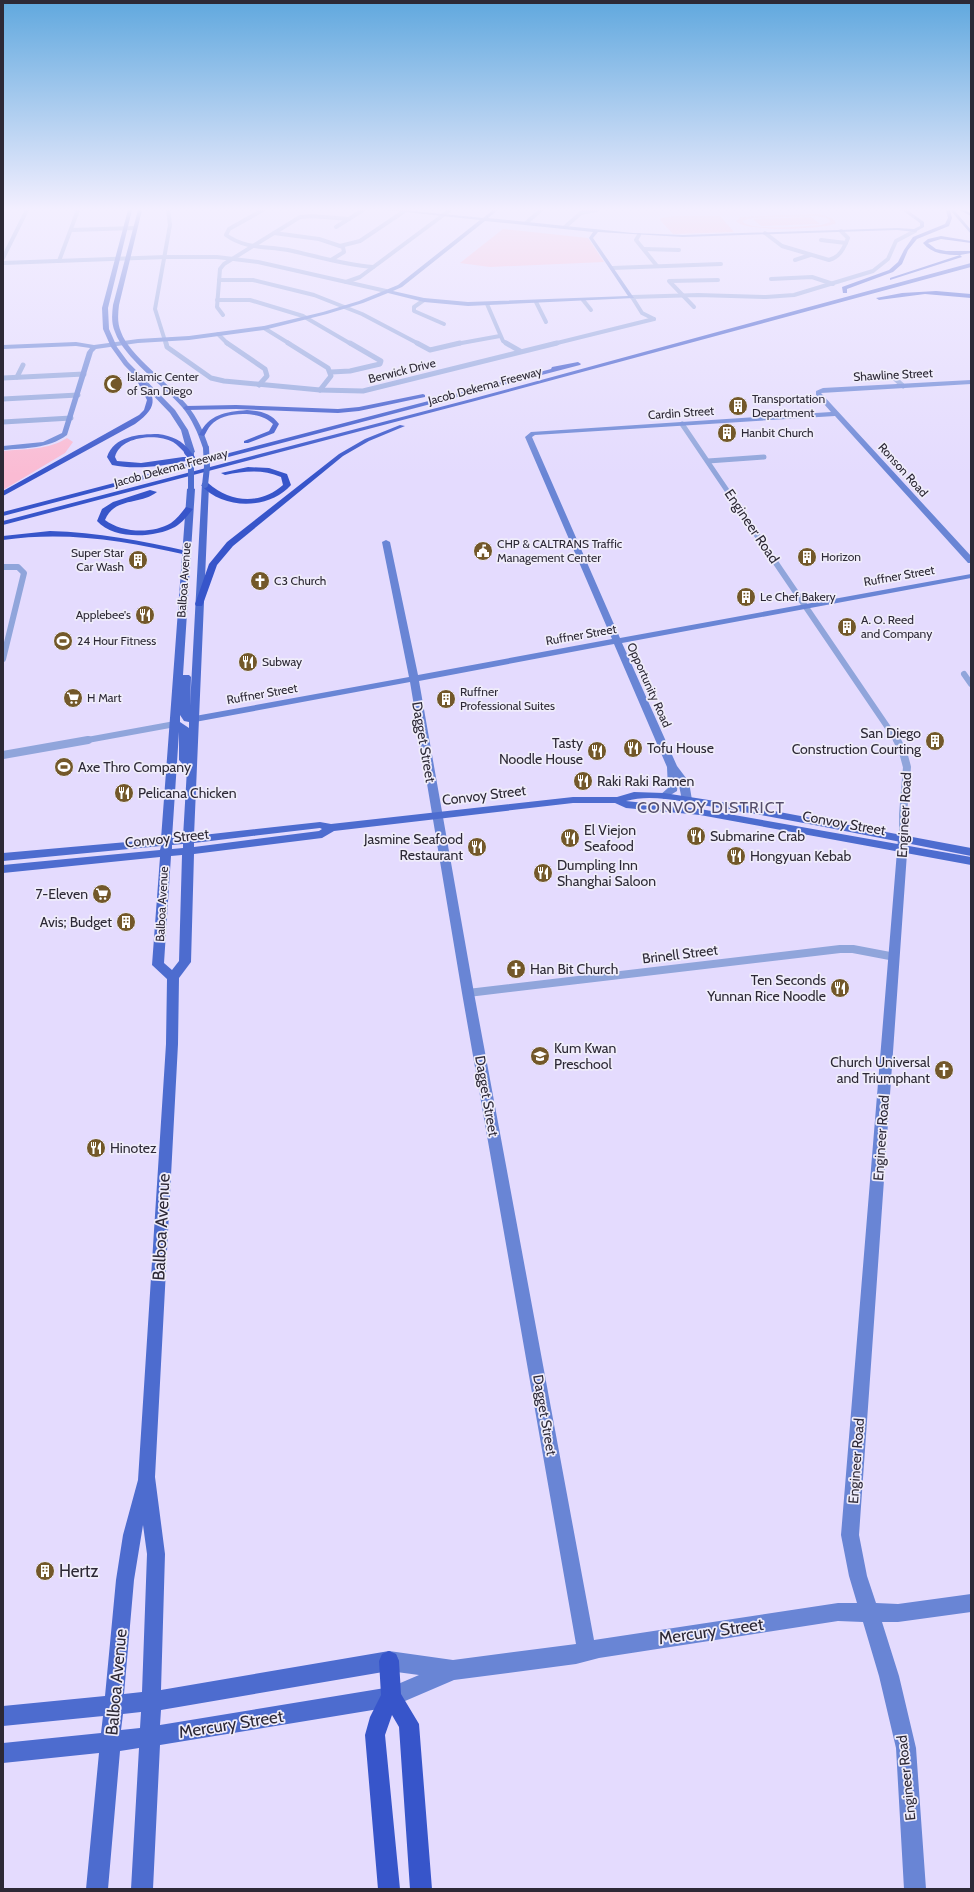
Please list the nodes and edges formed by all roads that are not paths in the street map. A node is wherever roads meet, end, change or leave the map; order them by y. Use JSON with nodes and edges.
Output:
{"nodes":[{"id":1,"x":108,"y":298,"type":"edge"},
{"id":2,"x":118,"y":298,"type":"edge"},
{"id":3,"x":158,"y":298,"type":"edge"},
{"id":4,"x":323,"y":298,"type":"edge"},
{"id":5,"x":368,"y":298,"type":"edge"},
{"id":6,"x":417,"y":298,"type":"edge"},
{"id":7,"x":611,"y":298,"type":"edge"},
{"id":8,"x":633,"y":298,"type":"edge"},
{"id":9,"x":684,"y":298,"type":"edge"},
{"id":10,"x":850,"y":298,"type":"edge"},
{"id":11,"x":869,"y":298,"type":"edge"},
{"id":12,"x":880,"y":298,"type":"edge"},
{"id":13,"x":217,"y":300,"type":"joint"},
{"id":14,"x":424,"y":300,"type":"junction"},
{"id":15,"x":584,"y":300,"type":"junction"},
{"id":16,"x":871,"y":300,"type":"dead end"},
{"id":17,"x":536,"y":302,"type":"junction"},
{"id":18,"x":805,"y":303,"type":"dead end"},
{"id":19,"x":856,"y":303,"type":"dead end"},
{"id":20,"x":487,"y":304,"type":"junction"},
{"id":21,"x":842,"y":306,"type":"junction"},
{"id":22,"x":346,"y":307,"type":"junction"},
{"id":23,"x":694,"y":307,"type":"dead end"},
{"id":24,"x":591,"y":310,"type":"dead end"},
{"id":25,"x":223,"y":315,"type":"dead end"},
{"id":26,"x":308,"y":318,"type":"junction"},
{"id":27,"x":546,"y":322,"type":"dead end"},
{"id":28,"x":761,"y":323,"type":"junction"},
{"id":29,"x":444,"y":324,"type":"dead end"},
{"id":30,"x":264,"y":328,"type":"junction"},
{"id":31,"x":218,"y":334,"type":"junction"},
{"id":32,"x":500,"y":336,"type":"junction"},
{"id":33,"x":165,"y":340,"type":"junction"},
{"id":34,"x":123,"y":344,"type":"junction"},
{"id":35,"x":652,"y":344,"type":"dead end"},
{"id":36,"x":112,"y":345,"type":"junction"},
{"id":37,"x":3,"y":347,"type":"edge"},
{"id":38,"x":94,"y":347,"type":"junction"},
{"id":39,"x":520,"y":351,"type":"junction"},
{"id":40,"x":23,"y":365,"type":"dead end"},
{"id":41,"x":331,"y":372,"type":"junction"},
{"id":42,"x":136,"y":373,"type":"junction"},
{"id":43,"x":84,"y":374,"type":"junction"},
{"id":44,"x":891,"y":375,"type":"dead end"},
{"id":45,"x":17,"y":377,"type":"junction"},
{"id":46,"x":3,"y":378,"type":"edge"},
{"id":47,"x":971,"y":382,"type":"edge"},
{"id":48,"x":259,"y":384,"type":"junction"},
{"id":49,"x":903,"y":386,"type":"junction"},
{"id":50,"x":320,"y":390,"type":"junction"},
{"id":51,"x":444,"y":392,"type":"junction"},
{"id":52,"x":818,"y":394,"type":"joint"},
{"id":53,"x":78,"y":395,"type":"junction"},
{"id":54,"x":3,"y":400,"type":"edge"},
{"id":55,"x":473,"y":400,"type":"junction"},
{"id":56,"x":186,"y":408,"type":"junction"},
{"id":57,"x":836,"y":414,"type":"junction"},
{"id":58,"x":71,"y":418,"type":"junction"},
{"id":59,"x":3,"y":422,"type":"edge"},
{"id":60,"x":682,"y":424,"type":"junction"},
{"id":61,"x":355,"y":432,"type":"junction"},
{"id":62,"x":202,"y":435,"type":"junction"},
{"id":63,"x":528,"y":437,"type":"joint"},
{"id":64,"x":246,"y":442,"type":"junction"},
{"id":65,"x":3,"y":448,"type":"edge"},
{"id":66,"x":188,"y":455,"type":"junction"},
{"id":67,"x":764,"y":457,"type":"dead end"},
{"id":68,"x":708,"y":461,"type":"junction"},
{"id":69,"x":218,"y":474,"type":"junction"},
{"id":70,"x":206,"y":485,"type":"junction"},
{"id":71,"x":158,"y":490,"type":"junction"},
{"id":72,"x":3,"y":494,"type":"edge"},
{"id":73,"x":189,"y":509,"type":"junction"},
{"id":74,"x":3,"y":513,"type":"edge"},
{"id":75,"x":3,"y":523,"type":"edge"},
{"id":76,"x":3,"y":531,"type":"edge"},
{"id":77,"x":3,"y":538,"type":"edge"},
{"id":78,"x":386,"y":542,"type":"dead end"},
{"id":79,"x":187,"y":553,"type":"junction"},
{"id":80,"x":971,"y":561,"type":"edge"},
{"id":81,"x":3,"y":568,"type":"edge"},
{"id":82,"x":971,"y":576,"type":"edge"},
{"id":83,"x":199,"y":604,"type":"junction"},
{"id":84,"x":807,"y":606,"type":"junction"},
{"id":85,"x":6,"y":637,"type":"edge"},
{"id":86,"x":617,"y":642,"type":"junction"},
{"id":87,"x":180,"y":655,"type":"junction"},
{"id":88,"x":3,"y":659,"type":"edge"},
{"id":89,"x":964,"y":674,"type":"dead end"},
{"id":90,"x":414,"y":679,"type":"junction"},
{"id":91,"x":971,"y":684,"type":"edge"},
{"id":92,"x":195,"y":719,"type":"junction"},
{"id":93,"x":175,"y":724,"type":"junction"},
{"id":94,"x":3,"y":755,"type":"edge"},
{"id":95,"x":672,"y":767,"type":"junction"},
{"id":96,"x":193,"y":769,"type":"junction"},
{"id":97,"x":664,"y":796,"type":"junction"},
{"id":98,"x":687,"y":800,"type":"junction"},
{"id":99,"x":621,"y":802,"type":"junction"},
{"id":100,"x":437,"y":816,"type":"junction"},
{"id":101,"x":903,"y":844,"type":"junction"},
{"id":102,"x":189,"y":846,"type":"junction"},
{"id":103,"x":165,"y":848,"type":"junction"},
{"id":104,"x":971,"y":852,"type":"edge"},
{"id":105,"x":3,"y":857,"type":"edge"},
{"id":106,"x":971,"y":861,"type":"edge"},
{"id":107,"x":3,"y":869,"type":"edge"},
{"id":108,"x":894,"y":957,"type":"junction"},
{"id":109,"x":173,"y":977,"type":"junction"},
{"id":110,"x":468,"y":993,"type":"junction"},
{"id":111,"x":146,"y":1477,"type":"junction"},
{"id":112,"x":971,"y":1602,"type":"edge"},
{"id":113,"x":870,"y":1613,"type":"junction"},
{"id":114,"x":587,"y":1651,"type":"junction"},
{"id":115,"x":389,"y":1661,"type":"junction"},
{"id":116,"x":453,"y":1670,"type":"junction"},
{"id":117,"x":391,"y":1697,"type":"junction"},
{"id":118,"x":152,"y":1701,"type":"junction"},
{"id":119,"x":114,"y":1706,"type":"junction"},
{"id":120,"x":3,"y":1716,"type":"edge"},
{"id":121,"x":150,"y":1737,"type":"junction"},
{"id":122,"x":110,"y":1742,"type":"junction"},
{"id":123,"x":3,"y":1753,"type":"edge"},
{"id":124,"x":97,"y":1889,"type":"edge"},
{"id":125,"x":142,"y":1889,"type":"edge"},
{"id":126,"x":389,"y":1889,"type":"edge"},
{"id":127,"x":421,"y":1889,"type":"edge"},
{"id":128,"x":915,"y":1889,"type":"edge"}],
"edges":[{"from":1,"to":36,"type":"main road","name":"Balboa Avenue"},
{"from":2,"to":34,"type":"main road","name":"Balboa Avenue"},
{"from":3,"to":33,"type":"street","name":"Berwick Drive"},
{"from":4,"to":22,"type":"street"},
{"from":5,"to":22,"type":"street"},
{"from":6,"to":14,"type":"street"},
{"from":7,"to":15,"type":"street"},
{"from":8,"to":39,"type":"street","name":"Berwick Drive"},
{"from":9,"to":23,"type":"street"},
{"from":10,"to":28,"type":"highway","name":"Jacob Dekema Freeway"},
{"from":11,"to":21,"type":"highway"},
{"from":12,"to":16,"type":"highway"},
{"from":13,"to":25,"type":"street"},
{"from":13,"to":26,"type":"street"},
{"from":14,"to":20,"type":"street"},
{"from":14,"to":29,"type":"street"},
{"from":15,"to":17,"type":"street"},
{"from":15,"to":24,"type":"street"},
{"from":17,"to":20,"type":"street"},
{"from":17,"to":27,"type":"street"},
{"from":18,"to":35,"type":"highway"},
{"from":19,"to":21,"type":"highway"},
{"from":20,"to":32,"type":"street"},
{"from":21,"to":28,"type":"highway"},
{"from":22,"to":26,"type":"street"},
{"from":22,"to":32,"type":"street"},
{"from":26,"to":30,"type":"street"},
{"from":26,"to":41,"type":"street"},
{"from":28,"to":55,"type":"highway","name":"Jacob Dekema Freeway"},
{"from":30,"to":31,"type":"street"},
{"from":30,"to":41,"type":"street"},
{"from":31,"to":33,"type":"street"},
{"from":31,"to":48,"type":"street"},
{"from":32,"to":39,"type":"street"},
{"from":33,"to":34,"type":"street"},
{"from":33,"to":48,"type":"street","name":"Berwick Drive"},
{"from":34,"to":36,"type":"street"},
{"from":34,"to":56,"type":"main road","name":"Balboa Avenue"},
{"from":36,"to":38,"type":"street"},
{"from":36,"to":42,"type":"main road","name":"Balboa Avenue"},
{"from":37,"to":38,"type":"street"},
{"from":38,"to":43,"type":"street"},
{"from":39,"to":50,"type":"street","name":"Berwick Drive"},
{"from":40,"to":45,"type":"street"},
{"from":41,"to":50,"type":"street"},
{"from":42,"to":66,"type":"main road","name":"Balboa Avenue"},
{"from":42,"to":72,"type":"highway"},
{"from":43,"to":45,"type":"street"},
{"from":43,"to":53,"type":"street"},
{"from":44,"to":49,"type":"street"},
{"from":45,"to":46,"type":"street"},
{"from":47,"to":49,"type":"street","name":"Shawline Street"},
{"from":48,"to":50,"type":"street","name":"Berwick Drive"},
{"from":49,"to":52,"type":"street","name":"Shawline Street"},
{"from":51,"to":56,"type":"highway"},
{"from":51,"to":64,"type":"highway"},
{"from":51,"to":74,"type":"highway","name":"Jacob Dekema Freeway"},
{"from":52,"to":57,"type":"street","name":"Ronson Road"},
{"from":53,"to":54,"type":"street"},
{"from":53,"to":58,"type":"street"},
{"from":55,"to":61,"type":"highway","name":"Jacob Dekema Freeway"},
{"from":55,"to":83,"type":"highway"},
{"from":56,"to":62,"type":"main road","name":"Balboa Avenue"},
{"from":57,"to":60,"type":"street","name":"Cardin Street"},
{"from":57,"to":80,"type":"street","name":"Ronson Road"},
{"from":58,"to":59,"type":"street"},
{"from":58,"to":65,"type":"street"},
{"from":60,"to":63,"type":"street","name":"Cardin Street"},
{"from":60,"to":68,"type":"street","name":"Engineer Road"},
{"from":61,"to":69,"type":"highway"},
{"from":61,"to":75,"type":"highway","name":"Jacob Dekema Freeway"},
{"from":62,"to":64,"type":"highway"},
{"from":62,"to":70,"type":"main road","name":"Balboa Avenue","bridge":true},
{"from":63,"to":86,"type":"street","name":"Opportunity Road"},
{"from":64,"to":66,"type":"highway"},
{"from":66,"to":66,"type":"highway"},
{"from":66,"to":73,"type":"main road","name":"Balboa Avenue","bridge":true},
{"from":66,"to":74,"type":"highway"},
{"from":67,"to":68,"type":"street"},
{"from":68,"to":84,"type":"street","name":"Engineer Road"},
{"from":69,"to":70,"type":"highway"},
{"from":69,"to":71,"type":"highway"},
{"from":70,"to":83,"type":"main road","name":"Balboa Avenue"},
{"from":71,"to":73,"type":"highway"},
{"from":71,"to":76,"type":"highway"},
{"from":73,"to":79,"type":"main road","name":"Balboa Avenue"},
{"from":77,"to":79,"type":"highway"},
{"from":78,"to":90,"type":"street","name":"Dagget Street"},
{"from":79,"to":87,"type":"main road","name":"Balboa Avenue"},
{"from":81,"to":85,"type":"street"},
{"from":82,"to":84,"type":"street","name":"Ruffner Street"},
{"from":83,"to":92,"type":"main road","name":"Balboa Avenue"},
{"from":84,"to":86,"type":"street","name":"Ruffner Street"},
{"from":84,"to":101,"type":"street","name":"Engineer Road"},
{"from":85,"to":88,"type":"street"},
{"from":86,"to":90,"type":"street","name":"Ruffner Street"},
{"from":86,"to":95,"type":"street","name":"Opportunity Road"},
{"from":87,"to":92,"type":"main road"},
{"from":87,"to":93,"type":"main road","name":"Balboa Avenue"},
{"from":89,"to":91,"type":"street"},
{"from":90,"to":92,"type":"street","name":"Ruffner Street"},
{"from":90,"to":100,"type":"street","name":"Dagget Street"},
{"from":92,"to":96,"type":"main road","name":"Balboa Avenue"},
{"from":93,"to":94,"type":"street"},
{"from":93,"to":96,"type":"main road"},
{"from":93,"to":103,"type":"main road","name":"Balboa Avenue"},
{"from":95,"to":97,"type":"street"},
{"from":95,"to":98,"type":"street"},
{"from":96,"to":102,"type":"main road","name":"Balboa Avenue"},
{"from":97,"to":98,"type":"main road","name":"Convoy Street"},
{"from":97,"to":99,"type":"main road","name":"Convoy Street"},
{"from":98,"to":99,"type":"main road"},
{"from":98,"to":101,"type":"main road","name":"Convoy Street"},
{"from":99,"to":100,"type":"main road","name":"Convoy Street"},
{"from":99,"to":101,"type":"main road","name":"Convoy Street"},
{"from":100,"to":102,"type":"main road","name":"Convoy Street"},
{"from":100,"to":110,"type":"street","name":"Dagget Street"},
{"from":101,"to":104,"type":"main road","name":"Convoy Street"},
{"from":101,"to":106,"type":"main road","name":"Convoy Street"},
{"from":101,"to":108,"type":"street","name":"Engineer Road"},
{"from":102,"to":103,"type":"main road","name":"Convoy Street"},
{"from":102,"to":109,"type":"main road","name":"Balboa Avenue"},
{"from":103,"to":105,"type":"main road","name":"Convoy Street"},
{"from":103,"to":107,"type":"main road","name":"Convoy Street"},
{"from":103,"to":109,"type":"main road","name":"Balboa Avenue"},
{"from":108,"to":110,"type":"street","name":"Brinell Street"},
{"from":108,"to":113,"type":"street","name":"Engineer Road"},
{"from":109,"to":111,"type":"main road","name":"Balboa Avenue"},
{"from":110,"to":114,"type":"street","name":"Dagget Street"},
{"from":111,"to":118,"type":"main road","name":"Balboa Avenue"},
{"from":111,"to":119,"type":"main road","name":"Balboa Avenue"},
{"from":112,"to":113,"type":"street","name":"Mercury Street"},
{"from":113,"to":114,"type":"street","name":"Mercury Street"},
{"from":113,"to":128,"type":"street","name":"Engineer Road"},
{"from":114,"to":116,"type":"street","name":"Mercury Street"},
{"from":115,"to":116,"type":"street","name":"Mercury Street"},
{"from":115,"to":117,"type":"highway"},
{"from":115,"to":118,"type":"main road","name":"Mercury Street"},
{"from":116,"to":117,"type":"street","name":"Mercury Street"},
{"from":117,"to":121,"type":"main road","name":"Mercury Street"},
{"from":117,"to":126,"type":"highway"},
{"from":117,"to":127,"type":"highway"},
{"from":118,"to":119,"type":"main road","name":"Mercury Street"},
{"from":118,"to":121,"type":"main road","name":"Balboa Avenue"},
{"from":119,"to":120,"type":"main road","name":"Mercury Street"},
{"from":119,"to":122,"type":"main road","name":"Balboa Avenue"},
{"from":121,"to":122,"type":"main road","name":"Mercury Street"},
{"from":121,"to":125,"type":"main road","name":"Balboa Avenue"},
{"from":122,"to":123,"type":"main road","name":"Mercury Street"},
{"from":122,"to":124,"type":"main road","name":"Balboa Avenue"}]}
